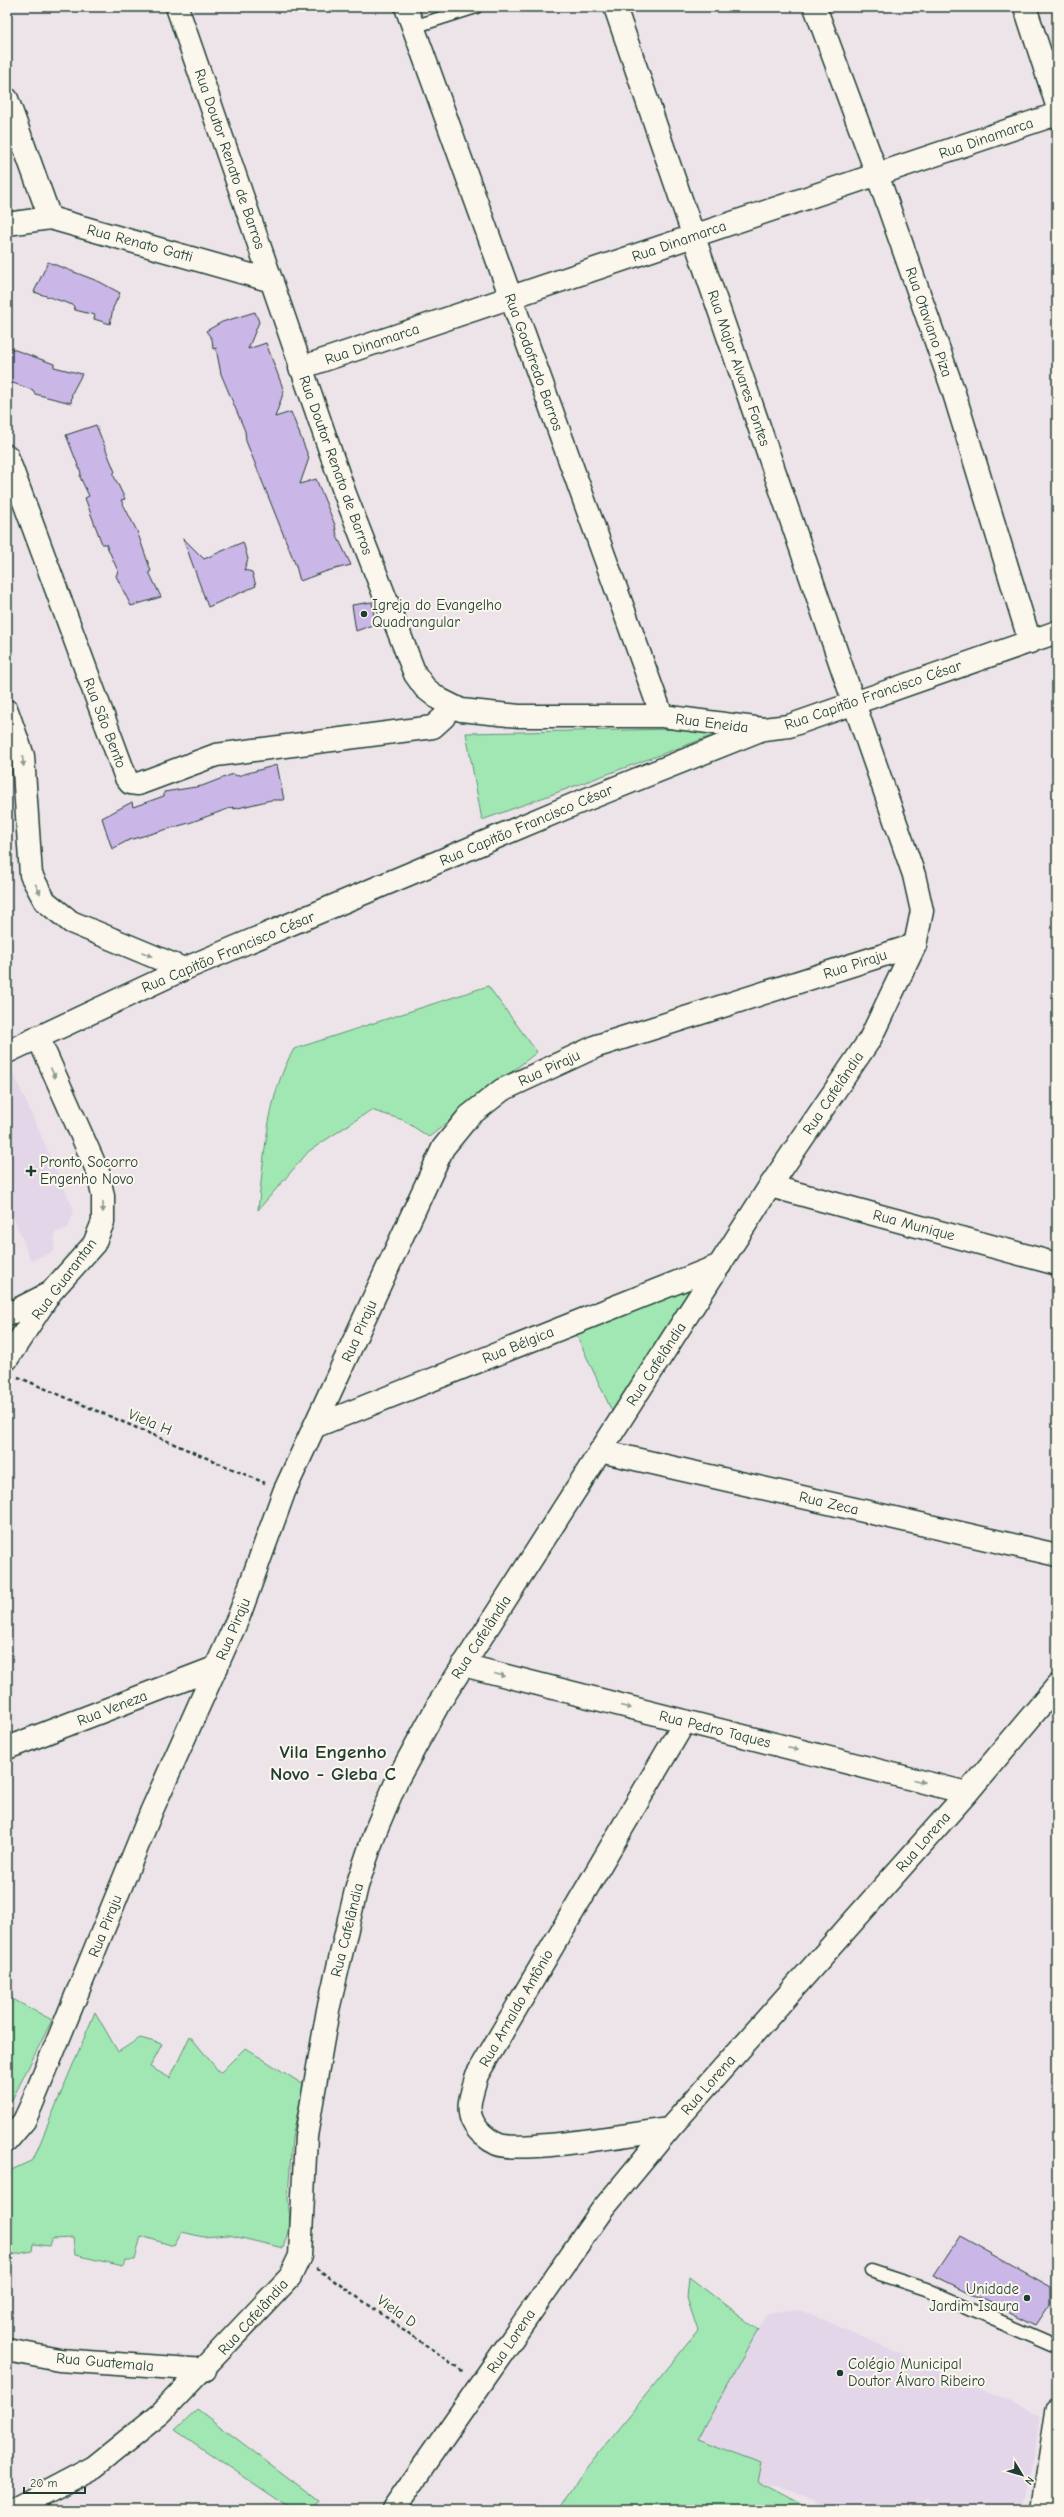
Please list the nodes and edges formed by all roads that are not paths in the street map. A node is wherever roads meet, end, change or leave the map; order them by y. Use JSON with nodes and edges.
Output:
{"nodes":[{"id":1,"x":177,"y":7,"type":"edge"},
{"id":2,"x":406,"y":7,"type":"edge"},
{"id":3,"x":476,"y":7,"type":"edge"},
{"id":4,"x":616,"y":7,"type":"edge"},
{"id":5,"x":815,"y":7,"type":"edge"},
{"id":6,"x":1025,"y":7,"type":"edge"},
{"id":7,"x":413,"y":27,"type":"junction"},
{"id":8,"x":7,"y":99,"type":"edge"},
{"id":9,"x":1057,"y":105,"type":"edge"},
{"id":10,"x":1057,"y":114,"type":"edge"},
{"id":11,"x":877,"y":174,"type":"junction"},
{"id":12,"x":50,"y":218,"type":"junction"},
{"id":13,"x":7,"y":224,"type":"edge"},
{"id":14,"x":694,"y":236,"type":"junction"},
{"id":15,"x":272,"y":281,"type":"junction"},
{"id":16,"x":511,"y":297,"type":"junction"},
{"id":17,"x":300,"y":368,"type":"junction"},
{"id":18,"x":7,"y":456,"type":"edge"},
{"id":19,"x":1057,"y":632,"type":"edge"},
{"id":20,"x":1030,"y":642,"type":"junction"},
{"id":21,"x":854,"y":703,"type":"junction"},
{"id":22,"x":450,"y":705,"type":"junction"},
{"id":23,"x":7,"y":710,"type":"edge"},
{"id":24,"x":662,"y":716,"type":"junction"},
{"id":25,"x":763,"y":729,"type":"junction"},
{"id":26,"x":862,"y":729,"type":"joint"},
{"id":27,"x":915,"y":945,"type":"junction"},
{"id":28,"x":184,"y":969,"type":"junction"},
{"id":29,"x":38,"y":1038,"type":"junction"},
{"id":30,"x":7,"y":1052,"type":"edge"},
{"id":31,"x":770,"y":1186,"type":"junction"},
{"id":32,"x":1056,"y":1262,"type":"edge"},
{"id":33,"x":720,"y":1265,"type":"junction"},
{"id":34,"x":51,"y":1292,"type":"junction"},
{"id":35,"x":7,"y":1315,"type":"edge"},
{"id":36,"x":11,"y":1367,"type":"edge"},
{"id":37,"x":316,"y":1426,"type":"junction"},
{"id":38,"x":600,"y":1451,"type":"junction"},
{"id":39,"x":1057,"y":1555,"type":"edge"},
{"id":40,"x":463,"y":1665,"type":"junction"},
{"id":41,"x":217,"y":1667,"type":"junction"},
{"id":42,"x":1057,"y":1686,"type":"edge"},
{"id":43,"x":685,"y":1721,"type":"junction"},
{"id":44,"x":7,"y":1748,"type":"edge"},
{"id":45,"x":967,"y":1792,"type":"junction"},
{"id":46,"x":669,"y":2129,"type":"junction"},
{"id":47,"x":7,"y":2141,"type":"edge"},
{"id":48,"x":871,"y":2272,"type":"dead end"},
{"id":49,"x":1057,"y":2346,"type":"edge"},
{"id":50,"x":7,"y":2350,"type":"edge"},
{"id":51,"x":205,"y":2370,"type":"junction"},
{"id":52,"x":1057,"y":2411,"type":"edge"},
{"id":53,"x":12,"y":2510,"type":"edge"},
{"id":54,"x":393,"y":2510,"type":"edge"},
{"id":55,"x":1042,"y":2510,"type":"edge"}],
"edges":[{"from":1,"to":15,"type":"street","name":"Rua Doutor Renato de Barros"},
{"from":2,"to":7,"type":"street","name":"Rua Godofredo Barros"},
{"from":3,"to":7,"type":"lane"},
{"from":4,"to":14,"type":"street","name":"Rua Major Alvares Fontes"},
{"from":5,"to":11,"type":"street","name":"Rua Otaviano Piza"},
{"from":6,"to":9,"type":"street"},
{"from":7,"to":16,"type":"street","name":"Rua Godofredo Barros"},
{"from":8,"to":12,"type":"street"},
{"from":10,"to":11,"type":"street","name":"Rua Dinamarca"},
{"from":11,"to":14,"type":"street","name":"Rua Dinamarca"},
{"from":11,"to":20,"type":"street","name":"Rua Otaviano Piza"},
{"from":12,"to":13,"type":"street","name":"Rua Renato Gatti"},
{"from":12,"to":15,"type":"street","name":"Rua Renato Gatti"},
{"from":14,"to":16,"type":"street","name":"Rua Dinamarca"},
{"from":14,"to":21,"type":"street","name":"Rua Major Alvares Fontes"},
{"from":15,"to":17,"type":"street","name":"Rua Doutor Renato de Barros"},
{"from":16,"to":17,"type":"street","name":"Rua Dinamarca"},
{"from":16,"to":24,"type":"street","name":"Rua Godofredo Barros"},
{"from":17,"to":22,"type":"street","name":"Rua Doutor Renato de Barros"},
{"from":18,"to":22,"type":"street","name":"Rua São Bento"},
{"from":19,"to":20,"type":"street","name":"Rua Capitão Francisco César"},
{"from":20,"to":21,"type":"street","name":"Rua Capitão Francisco César"},
{"from":21,"to":25,"type":"street","name":"Rua Capitão Francisco César"},
{"from":21,"to":26,"type":"street","name":"Rua Major Alvares Fontes"},
{"from":22,"to":24,"type":"street","name":"Rua Doutor Renato de Barros"},
{"from":23,"to":28,"type":"street","one_way":true},
{"from":24,"to":25,"type":"street","name":"Rua Eneida"},
{"from":25,"to":28,"type":"street","name":"Rua Capitão Francisco César"},
{"from":26,"to":27,"type":"street","name":"Rua Cafelândia"},
{"from":27,"to":31,"type":"street","name":"Rua Cafelândia"},
{"from":27,"to":37,"type":"street","name":"Rua Piraju"},
{"from":28,"to":29,"type":"street","name":"Rua Capitão Francisco César"},
{"from":29,"to":30,"type":"street","name":"Rua Capitão Francisco César"},
{"from":29,"to":34,"type":"street","name":"Rua Guarantan","one_way":true},
{"from":31,"to":32,"type":"street","name":"Rua Munique"},
{"from":31,"to":33,"type":"street","name":"Rua Cafelândia"},
{"from":33,"to":37,"type":"street","name":"Rua Bélgica"},
{"from":33,"to":38,"type":"street","name":"Rua Cafelândia"},
{"from":34,"to":35,"type":"street"},
{"from":34,"to":36,"type":"street","name":"Rua Guarantan"},
{"from":37,"to":41,"type":"street","name":"Rua Piraju"},
{"from":38,"to":39,"type":"street","name":"Rua Zeca"},
{"from":38,"to":40,"type":"street","name":"Rua Cafelândia"},
{"from":40,"to":43,"type":"street","name":"Rua Pedro Taques","one_way":true},
{"from":40,"to":51,"type":"street","name":"Rua Cafelândia"},
{"from":41,"to":44,"type":"street","name":"Rua Veneza"},
{"from":41,"to":47,"type":"street","name":"Rua Piraju"},
{"from":42,"to":45,"type":"street","name":"Rua Lorena"},
{"from":43,"to":45,"type":"street","name":"Rua Pedro Taques","one_way":true},
{"from":43,"to":46,"type":"street","name":"Rua Arnaldo Antônio"},
{"from":45,"to":46,"type":"street","name":"Rua Lorena"},
{"from":46,"to":54,"type":"street","name":"Rua Lorena"},
{"from":48,"to":49,"type":"lane"},
{"from":50,"to":51,"type":"street","name":"Rua Guatemala"},
{"from":51,"to":53,"type":"street","name":"Rua Cafelândia"},
{"from":52,"to":55,"type":"street"}]}
